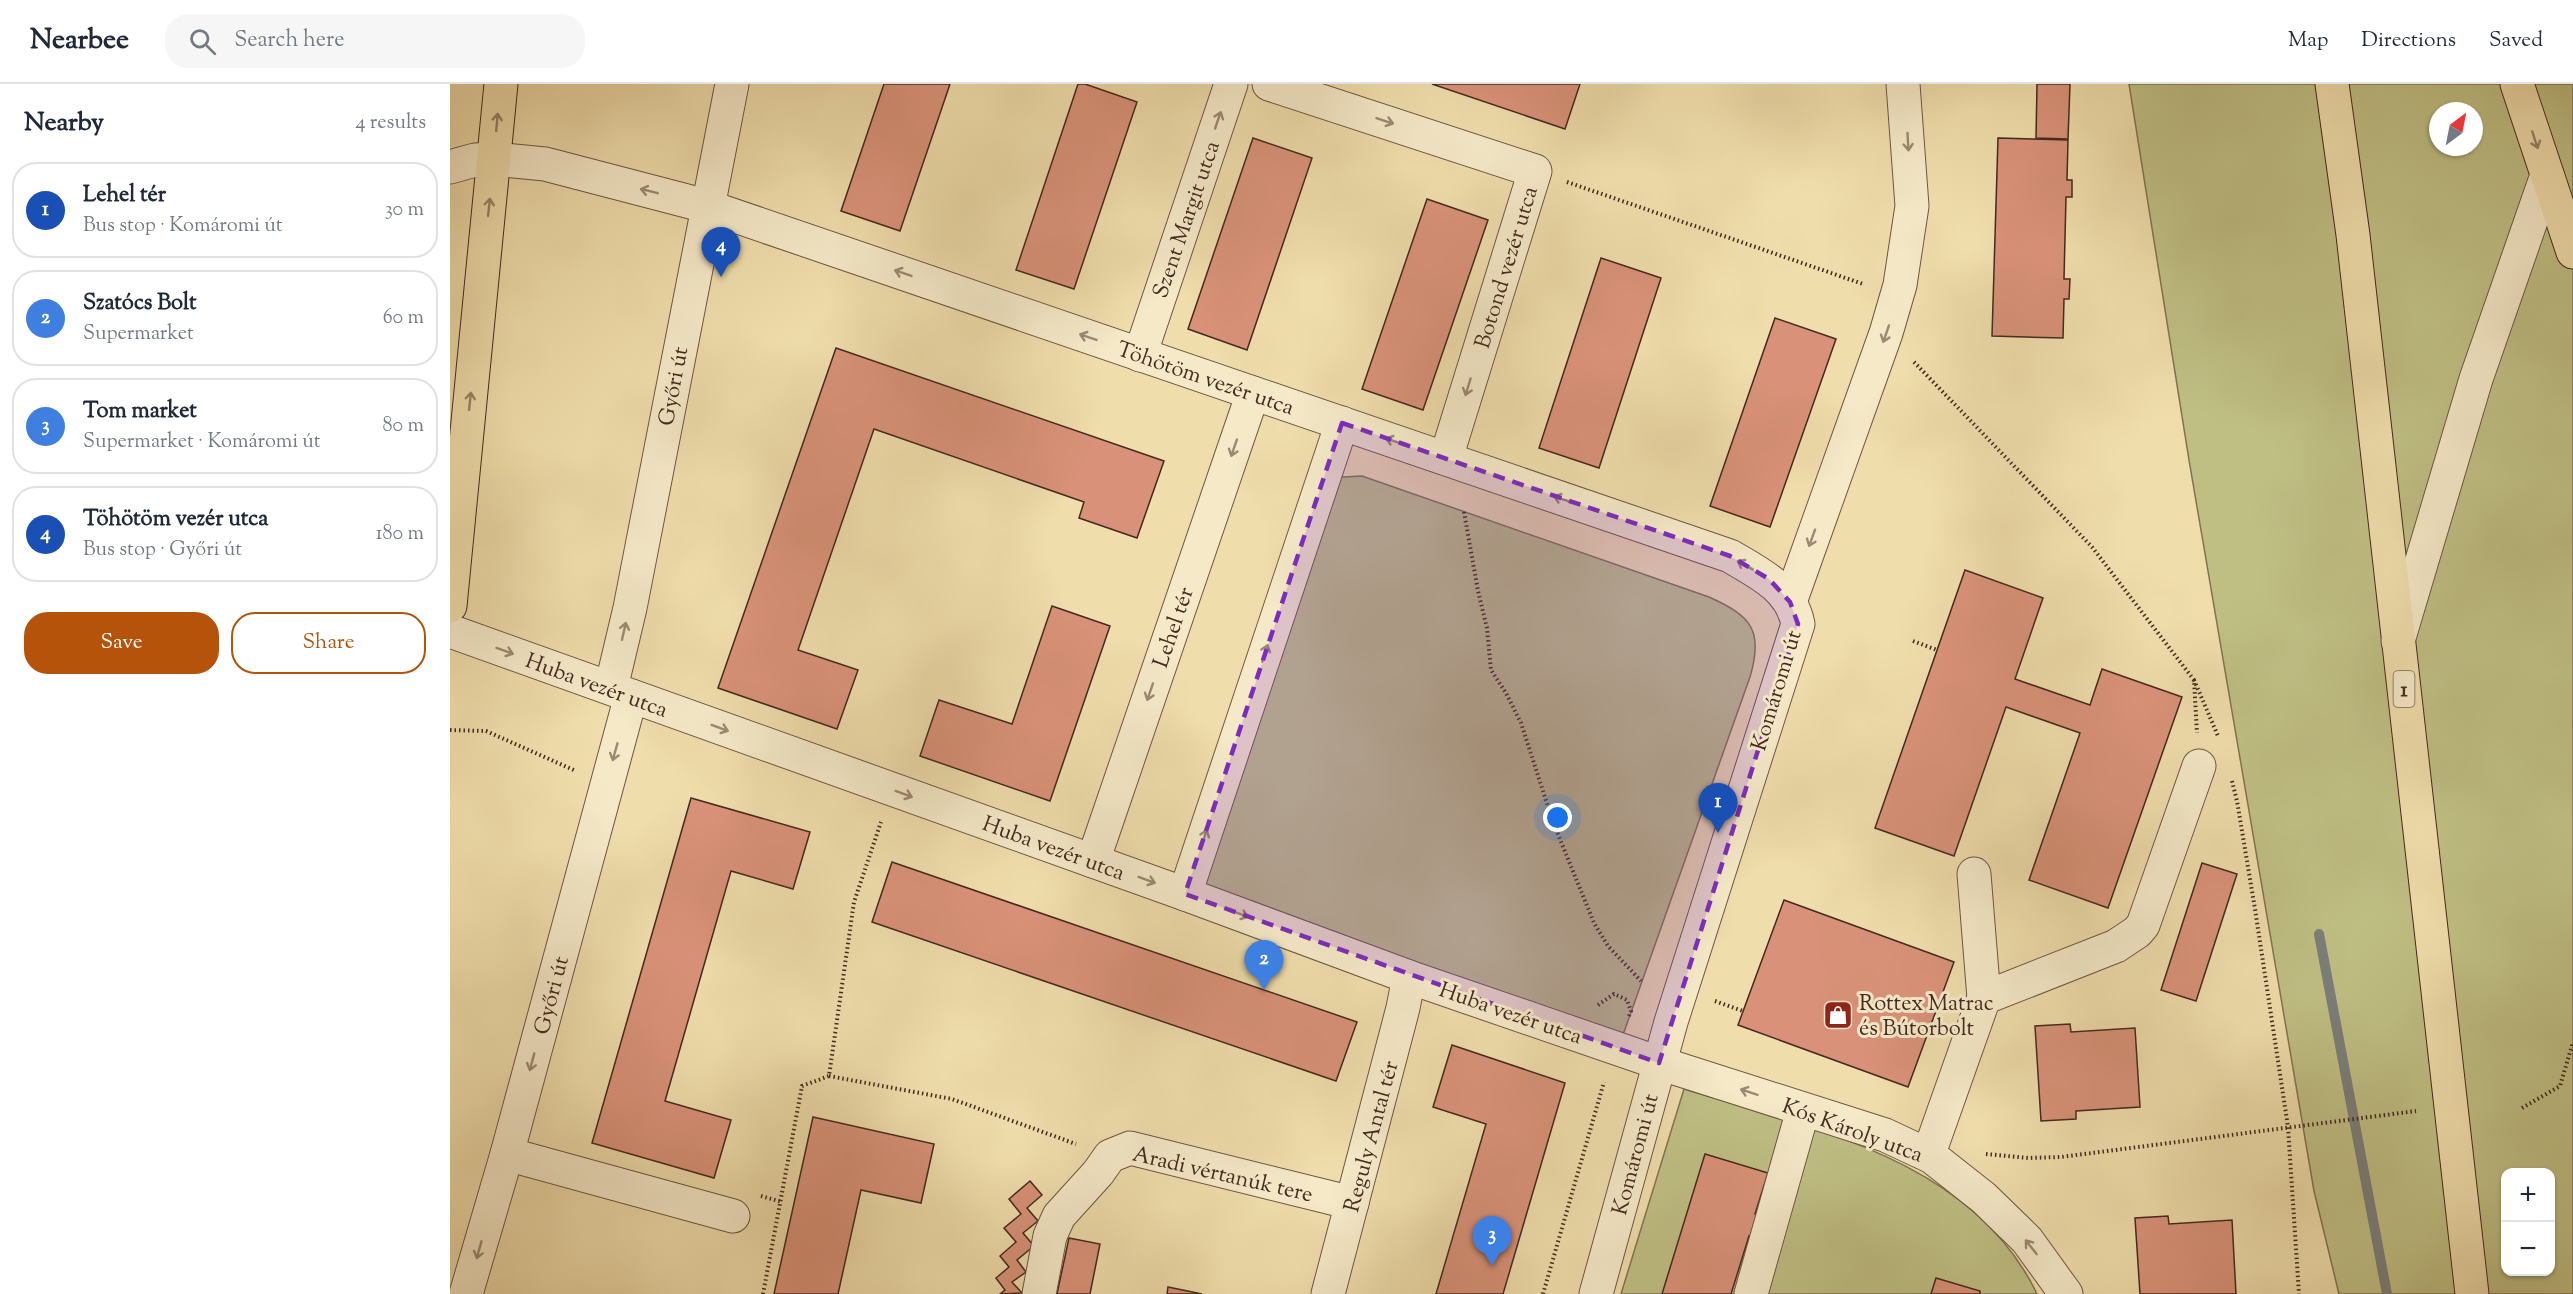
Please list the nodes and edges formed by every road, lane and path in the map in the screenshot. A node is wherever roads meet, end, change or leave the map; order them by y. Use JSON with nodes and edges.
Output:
{"nodes":[{"id":1,"x":501,"y":84,"type":"edge"},
{"id":2,"x":732,"y":84,"type":"edge"},
{"id":3,"x":1231,"y":84,"type":"edge"},
{"id":4,"x":1269,"y":84,"type":"edge"},
{"id":5,"x":1903,"y":84,"type":"edge"},
{"id":6,"x":2332,"y":84,"type":"edge"},
{"id":7,"x":2517,"y":84,"type":"edge"},
{"id":8,"x":1358,"y":97,"type":"edge"},
{"id":9,"x":494,"y":159,"type":"junction"},
{"id":10,"x":450,"y":167,"type":"edge"},
{"id":11,"x":1535,"y":171,"type":"junction"},
{"id":12,"x":2547,"y":175,"type":"junction"},
{"id":13,"x":706,"y":206,"type":"junction"},
{"id":14,"x":2573,"y":252,"type":"edge"},
{"id":15,"x":1900,"y":285,"type":"junction"},
{"id":16,"x":1886,"y":333,"type":"junction"},
{"id":17,"x":1140,"y":355,"type":"junction"},
{"id":18,"x":1253,"y":393,"type":"junction"},
{"id":19,"x":1342,"y":423,"type":"junction"},
{"id":20,"x":1446,"y":458,"type":"junction"},
{"id":21,"x":1464,"y":512,"type":"dead end"},
{"id":22,"x":1790,"y":602,"type":"junction"},
{"id":23,"x":450,"y":606,"type":"edge"},
{"id":24,"x":450,"y":631,"type":"edge"},
{"id":25,"x":1913,"y":641,"type":"dead end"},
{"id":26,"x":2398,"y":641,"type":"junction"},
{"id":27,"x":1937,"y":650,"type":"dead end"},
{"id":28,"x":2194,"y":680,"type":"junction"},
{"id":29,"x":621,"y":692,"type":"junction"},
{"id":30,"x":450,"y":730,"type":"edge"},
{"id":31,"x":2210,"y":755,"type":"junction"},
{"id":32,"x":2231,"y":778,"type":"dead end"},
{"id":33,"x":607,"y":781,"type":"junction"},
{"id":34,"x":894,"y":790,"type":"junction"},
{"id":35,"x":1093,"y":861,"type":"junction"},
{"id":36,"x":1974,"y":874,"type":"dead end"},
{"id":37,"x":1185,"y":894,"type":"junction"},
{"id":38,"x":1409,"y":977,"type":"junction"},
{"id":39,"x":1641,"y":981,"type":"dead end"},
{"id":40,"x":1983,"y":998,"type":"junction"},
{"id":41,"x":1715,"y":1001,"type":"dead end"},
{"id":42,"x":1743,"y":1011,"type":"dead end"},
{"id":43,"x":2573,"y":1042,"type":"edge"},
{"id":44,"x":1618,"y":1048,"type":"junction"},
{"id":45,"x":1659,"y":1063,"type":"junction"},
{"id":46,"x":829,"y":1076,"type":"junction"},
{"id":47,"x":2522,"y":1108,"type":"dead end"},
{"id":48,"x":1803,"y":1110,"type":"junction"},
{"id":49,"x":2420,"y":1110,"type":"dead end"},
{"id":50,"x":2288,"y":1127,"type":"junction"},
{"id":51,"x":1933,"y":1142,"type":"dead end"},
{"id":52,"x":1984,"y":1153,"type":"dead end"},
{"id":53,"x":507,"y":1154,"type":"junction"},
{"id":54,"x":1110,"y":1156,"type":"junction"},
{"id":55,"x":1352,"y":1203,"type":"junction"},
{"id":56,"x":733,"y":1216,"type":"dead end"},
{"id":57,"x":466,"y":1294,"type":"edge"},
{"id":58,"x":763,"y":1294,"type":"edge"},
{"id":59,"x":1039,"y":1294,"type":"edge"},
{"id":60,"x":1328,"y":1294,"type":"edge"},
{"id":61,"x":1543,"y":1294,"type":"edge"},
{"id":62,"x":1596,"y":1294,"type":"edge"},
{"id":63,"x":1751,"y":1294,"type":"edge"},
{"id":64,"x":2066,"y":1294,"type":"edge"},
{"id":65,"x":2299,"y":1294,"type":"edge"},
{"id":66,"x":2472,"y":1294,"type":"edge"}],
"edges":[{"from":9,"to":1,"type":"main road","one_way":true},
{"from":2,"to":13,"type":"street","name":"Győri út"},
{"from":17,"to":3,"type":"street","name":"Szent Margit utca","one_way":true},
{"from":4,"to":8,"type":"street","name":"Botond vezér utca"},
{"from":5,"to":15,"type":"street","name":"Komáromi út","one_way":true},
{"from":6,"to":26,"type":"main road","number":"1"},
{"from":7,"to":12,"type":"main road","one_way":true},
{"from":8,"to":11,"type":"street","name":"Botond vezér utca","one_way":true},
{"from":9,"to":10,"type":"street","name":"Töhötöm vezér utca"},
{"from":13,"to":9,"type":"street","name":"Töhötöm vezér utca","one_way":true},
{"from":23,"to":9,"type":"main road","one_way":true},
{"from":11,"to":15,"type":"path"},
{"from":11,"to":20,"type":"street","name":"Botond vezér utca","one_way":true},
{"from":12,"to":14,"type":"main road"},
{"from":12,"to":26,"type":"street"},
{"from":17,"to":13,"type":"street","name":"Töhötöm vezér utca","one_way":true},
{"from":29,"to":13,"type":"street","name":"Győri út","one_way":true},
{"from":15,"to":16,"type":"street","name":"Komáromi út"},
{"from":16,"to":22,"type":"street","name":"Komáromi út","one_way":true},
{"from":16,"to":28,"type":"path"},
{"from":17,"to":18,"type":"street","name":"Töhötöm vezér utca"},
{"from":18,"to":19,"type":"street","name":"Töhötöm vezér utca"},
{"from":18,"to":35,"type":"street","name":"Lehel tér","one_way":true},
{"from":20,"to":19,"type":"street","name":"Töhötöm vezér utca","one_way":true},
{"from":37,"to":19,"type":"street","one_way":true},
{"from":22,"to":20,"type":"street","name":"Töhötöm vezér utca","one_way":true},
{"from":21,"to":39,"type":"path"},
{"from":22,"to":45,"type":"street","name":"Komáromi út"},
{"from":24,"to":29,"type":"street","name":"Huba vezér utca","one_way":true},
{"from":25,"to":27,"type":"path"},
{"from":26,"to":66,"type":"main road","number":"1"},
{"from":28,"to":31,"type":"path"},
{"from":28,"to":31,"type":"path"},
{"from":29,"to":33,"type":"street","name":"Győri út","one_way":true},
{"from":29,"to":34,"type":"street","name":"Huba vezér utca","one_way":true},
{"from":30,"to":33,"type":"path"},
{"from":31,"to":40,"type":"street"},
{"from":32,"to":50,"type":"path"},
{"from":33,"to":53,"type":"street","name":"Győri út","one_way":true},
{"from":34,"to":35,"type":"street","name":"Huba vezér utca","one_way":true},
{"from":34,"to":46,"type":"path"},
{"from":35,"to":37,"type":"street","name":"Huba vezér utca","one_way":true},
{"from":36,"to":40,"type":"street"},
{"from":37,"to":38,"type":"street","name":"Huba vezér utca","one_way":true},
{"from":38,"to":44,"type":"street","name":"Huba vezér utca"},
{"from":38,"to":55,"type":"street","name":"Reguly Antal tér"},
{"from":40,"to":51,"type":"street"},
{"from":41,"to":42,"type":"path"},
{"from":43,"to":47,"type":"path"},
{"from":44,"to":45,"type":"street","name":"Huba vezér utca"},
{"from":44,"to":61,"type":"path"},
{"from":48,"to":45,"type":"street","name":"Kós Károly utca","one_way":true},
{"from":45,"to":62,"type":"street","name":"Komáromi út"},
{"from":46,"to":54,"type":"path"},
{"from":46,"to":58,"type":"path"},
{"from":48,"to":63,"type":"street"},
{"from":64,"to":48,"type":"street","name":"Kós Károly utca","one_way":true},
{"from":49,"to":50,"type":"path"},
{"from":50,"to":52,"type":"path"},
{"from":50,"to":65,"type":"path"},
{"from":53,"to":56,"type":"street"},
{"from":53,"to":57,"type":"street","name":"Győri út","one_way":true},
{"from":54,"to":55,"type":"street","name":"Aradi vértanúk tere"},
{"from":54,"to":59,"type":"street","name":"Aradi vértanúk tere"},
{"from":55,"to":60,"type":"street","name":"Reguly Antal tér"}]}
